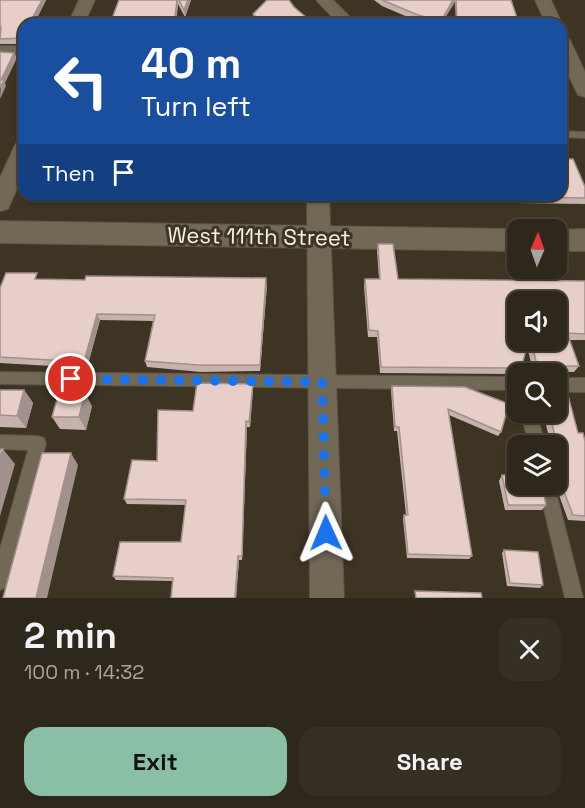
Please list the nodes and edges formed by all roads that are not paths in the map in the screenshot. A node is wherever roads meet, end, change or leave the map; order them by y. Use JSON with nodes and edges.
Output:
{"nodes":[{"id":1,"x":87,"y":0,"type":"edge"},
{"id":2,"x":324,"y":0,"type":"edge"},
{"id":3,"x":543,"y":0,"type":"edge"},
{"id":4,"x":79,"y":18,"type":"edge"},
{"id":5,"x":343,"y":18,"type":"edge"},
{"id":6,"x":551,"y":18,"type":"edge"},
{"id":7,"x":0,"y":51,"type":"edge"},
{"id":8,"x":18,"y":51,"type":"edge"},
{"id":9,"x":567,"y":60,"type":"edge"},
{"id":10,"x":585,"y":91,"type":"edge"},
{"id":11,"x":567,"y":134,"type":"edge"},
{"id":12,"x":585,"y":135,"type":"edge"},
{"id":13,"x":18,"y":161,"type":"edge"},
{"id":14,"x":318,"y":201,"type":"edge"},
{"id":15,"x":0,"y":203,"type":"edge"},
{"id":16,"x":0,"y":232,"type":"edge"},
{"id":17,"x":318,"y":237,"type":"junction"},
{"id":18,"x":507,"y":240,"type":"edge"},
{"id":19,"x":567,"y":240,"type":"edge"},
{"id":20,"x":585,"y":240,"type":"edge"},
{"id":21,"x":0,"y":378,"type":"edge"},
{"id":22,"x":322,"y":382,"type":"junction"},
{"id":23,"x":507,"y":384,"type":"edge"},
{"id":24,"x":567,"y":385,"type":"edge"},
{"id":25,"x":585,"y":385,"type":"edge"},
{"id":26,"x":0,"y":442,"type":"edge"},
{"id":27,"x":549,"y":495,"type":"edge"},
{"id":28,"x":0,"y":581,"type":"edge"},
{"id":29,"x":327,"y":598,"type":"edge"},
{"id":30,"x":574,"y":598,"type":"edge"}],
"edges":[{"from":1,"to":4,"type":"street"},
{"from":2,"to":5,"type":"street"},
{"from":3,"to":6,"type":"street"},
{"from":7,"to":8,"type":"street"},
{"from":9,"to":10,"type":"street"},
{"from":11,"to":12,"type":"lane"},
{"from":13,"to":15,"type":"street"},
{"from":14,"to":17,"type":"street"},
{"from":16,"to":17,"type":"main road","name":"West 111th Street"},
{"from":17,"to":18,"type":"main road","name":"West 111th Street"},
{"from":17,"to":22,"type":"street"},
{"from":19,"to":20,"type":"main road"},
{"from":21,"to":22,"type":"lane"},
{"from":22,"to":23,"type":"lane"},
{"from":22,"to":29,"type":"street"},
{"from":24,"to":25,"type":"lane"},
{"from":26,"to":28,"type":"lane"},
{"from":27,"to":30,"type":"lane"}]}
